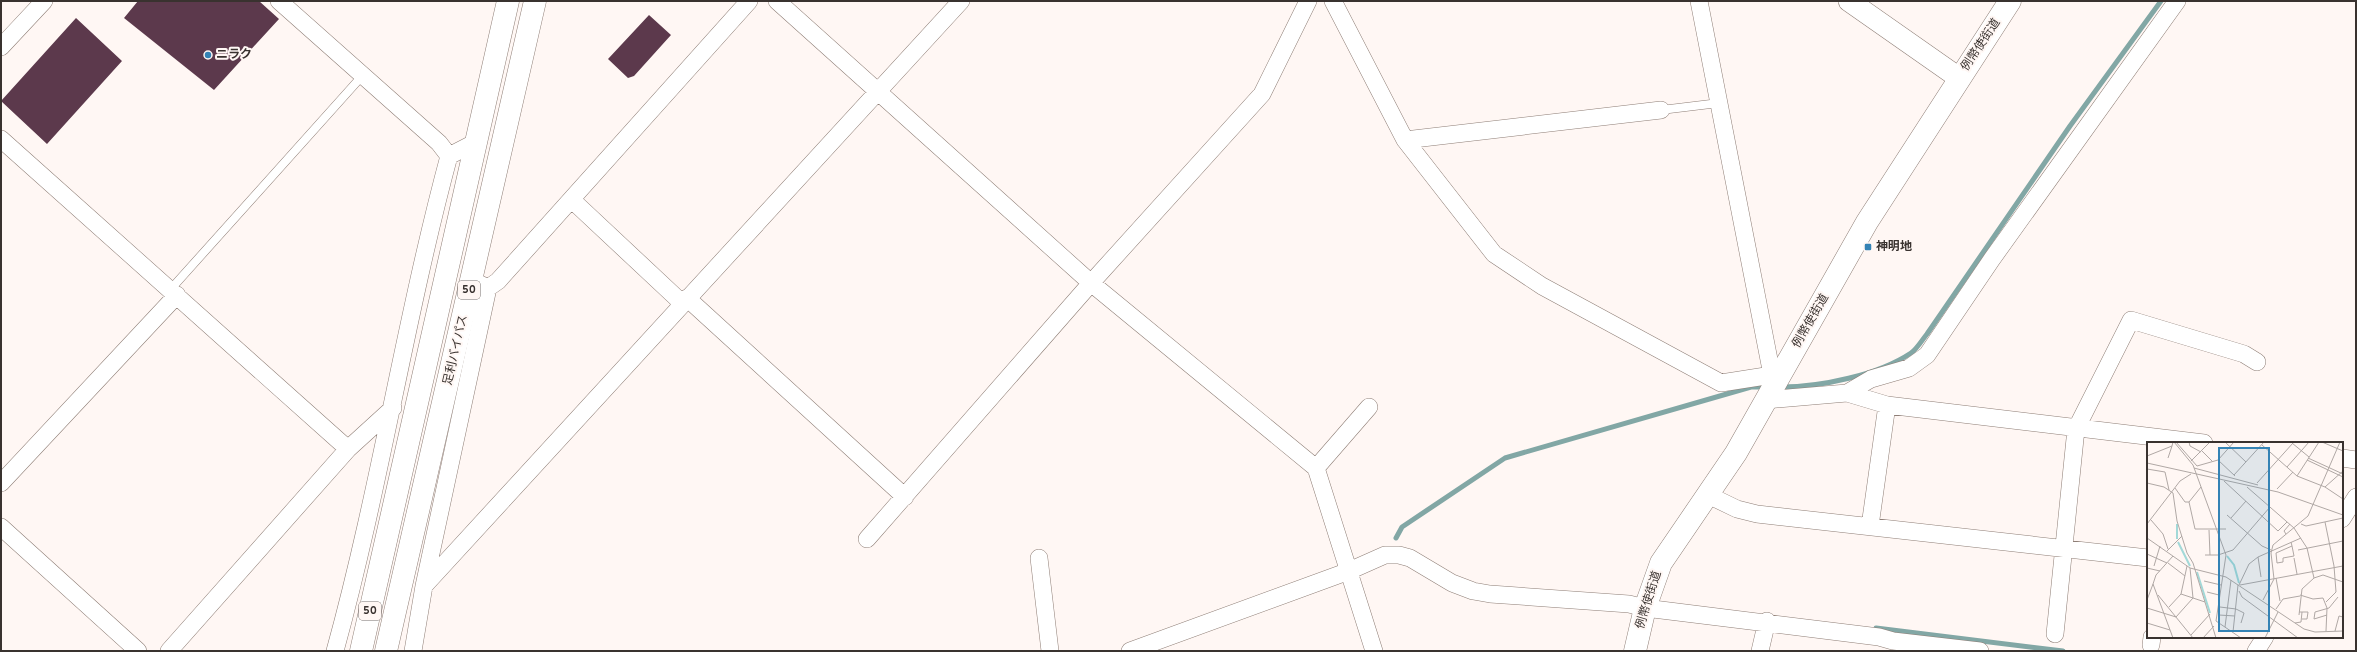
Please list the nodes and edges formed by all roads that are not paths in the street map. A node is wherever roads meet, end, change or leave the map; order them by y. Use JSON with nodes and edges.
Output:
{"nodes":[{"id":1,"x":44,"y":1,"type":"edge"},
{"id":2,"x":279,"y":1,"type":"edge"},
{"id":3,"x":508,"y":1,"type":"edge"},
{"id":4,"x":535,"y":1,"type":"edge"},
{"id":5,"x":749,"y":1,"type":"edge"},
{"id":6,"x":777,"y":1,"type":"edge"},
{"id":7,"x":961,"y":1,"type":"edge"},
{"id":8,"x":1308,"y":1,"type":"edge"},
{"id":9,"x":1333,"y":1,"type":"edge"},
{"id":10,"x":1699,"y":1,"type":"edge"},
{"id":11,"x":1849,"y":1,"type":"edge"},
{"id":12,"x":2010,"y":1,"type":"edge"},
{"id":13,"x":2177,"y":1,"type":"edge"},
{"id":14,"x":1,"y":47,"type":"edge"},
{"id":15,"x":363,"y":75,"type":"junction"},
{"id":16,"x":1959,"y":78,"type":"junction"},
{"id":17,"x":879,"y":92,"type":"junction"},
{"id":18,"x":1719,"y":103,"type":"junction"},
{"id":19,"x":1661,"y":110,"type":"joint"},
{"id":20,"x":1,"y":139,"type":"edge"},
{"id":21,"x":1405,"y":140,"type":"junction"},
{"id":22,"x":478,"y":141,"type":"junction"},
{"id":23,"x":449,"y":156,"type":"junction"},
{"id":24,"x":572,"y":200,"type":"junction"},
{"id":25,"x":1091,"y":282,"type":"junction"},
{"id":26,"x":480,"y":284,"type":"junction"},
{"id":27,"x":174,"y":292,"type":"junction"},
{"id":28,"x":685,"y":300,"type":"junction"},
{"id":29,"x":2257,"y":362,"type":"dead end"},
{"id":30,"x":1770,"y":389,"type":"junction"},
{"id":31,"x":1847,"y":393,"type":"junction"},
{"id":32,"x":1887,"y":405,"type":"junction"},
{"id":33,"x":1369,"y":407,"type":"dead end"},
{"id":34,"x":393,"y":408,"type":"junction"},
{"id":35,"x":2076,"y":429,"type":"junction"},
{"id":36,"x":2176,"y":441,"type":"edge"},
{"id":37,"x":2190,"y":442,"type":"edge"},
{"id":38,"x":348,"y":449,"type":"junction"},
{"id":39,"x":2343,"y":458,"type":"edge"},
{"id":40,"x":2356,"y":460,"type":"edge"},
{"id":41,"x":1316,"y":468,"type":"junction"},
{"id":42,"x":1,"y":483,"type":"edge"},
{"id":43,"x":1708,"y":495,"type":"junction"},
{"id":44,"x":905,"y":497,"type":"junction"},
{"id":45,"x":2356,"y":497,"type":"edge"},
{"id":46,"x":2343,"y":517,"type":"edge"},
{"id":47,"x":1870,"y":526,"type":"junction"},
{"id":48,"x":1,"y":528,"type":"edge"},
{"id":49,"x":867,"y":539,"type":"dead end"},
{"id":50,"x":2063,"y":550,"type":"junction"},
{"id":51,"x":1039,"y":558,"type":"dead end"},
{"id":52,"x":2147,"y":558,"type":"edge"},
{"id":53,"x":1349,"y":571,"type":"junction"},
{"id":54,"x":424,"y":586,"type":"junction"},
{"id":55,"x":1645,"y":608,"type":"junction"},
{"id":56,"x":1767,"y":621,"type":"junction"},
{"id":57,"x":2055,"y":634,"type":"dead end"},
{"id":58,"x":2264,"y":638,"type":"edge"},
{"id":59,"x":1892,"y":646,"type":"edge"},
{"id":60,"x":138,"y":651,"type":"edge"},
{"id":61,"x":169,"y":651,"type":"edge"},
{"id":62,"x":335,"y":651,"type":"edge"},
{"id":63,"x":361,"y":651,"type":"edge"},
{"id":64,"x":386,"y":651,"type":"edge"},
{"id":65,"x":413,"y":651,"type":"edge"},
{"id":66,"x":1050,"y":651,"type":"edge"},
{"id":67,"x":1130,"y":651,"type":"edge"},
{"id":68,"x":1374,"y":651,"type":"edge"},
{"id":69,"x":1635,"y":651,"type":"edge"},
{"id":70,"x":1760,"y":651,"type":"edge"},
{"id":71,"x":1980,"y":651,"type":"edge"},
{"id":72,"x":2256,"y":651,"type":"edge"}],
"edges":[{"from":1,"to":14,"type":"street"},
{"from":2,"to":15,"type":"street"},
{"from":3,"to":22,"type":"main road","number":"50"},
{"from":4,"to":26,"type":"main road","name":"足利バイパス","number":"50"},
{"from":5,"to":24,"type":"street"},
{"from":6,"to":17,"type":"street"},
{"from":7,"to":17,"type":"street"},
{"from":8,"to":25,"type":"street"},
{"from":9,"to":21,"type":"street"},
{"from":10,"to":18,"type":"street"},
{"from":11,"to":16,"type":"street"},
{"from":12,"to":16,"type":"main road","name":"例幣使街道"},
{"from":13,"to":31,"type":"street"},
{"from":15,"to":23,"type":"street"},
{"from":15,"to":27,"type":"lane"},
{"from":16,"to":30,"type":"main road","name":"例幣使街道"},
{"from":17,"to":25,"type":"street"},
{"from":17,"to":28,"type":"street"},
{"from":18,"to":19,"type":"lane"},
{"from":18,"to":30,"type":"street"},
{"from":19,"to":21,"type":"street"},
{"from":20,"to":27,"type":"street"},
{"from":21,"to":30,"type":"street"},
{"from":22,"to":23,"type":"street"},
{"from":22,"to":63,"type":"main road","number":"50"},
{"from":23,"to":34,"type":"street"},
{"from":24,"to":26,"type":"street"},
{"from":24,"to":28,"type":"street"},
{"from":25,"to":41,"type":"street"},
{"from":25,"to":44,"type":"street"},
{"from":26,"to":54,"type":"street"},
{"from":26,"to":64,"type":"main road","name":"足利バイパス","number":"50"},
{"from":27,"to":38,"type":"street"},
{"from":27,"to":42,"type":"street"},
{"from":28,"to":44,"type":"street"},
{"from":28,"to":54,"type":"street"},
{"from":29,"to":35,"type":"street"},
{"from":30,"to":31,"type":"street"},
{"from":30,"to":43,"type":"main road","name":"例幣使街道"},
{"from":31,"to":32,"type":"street"},
{"from":32,"to":35,"type":"street"},
{"from":32,"to":47,"type":"street"},
{"from":33,"to":41,"type":"street"},
{"from":34,"to":38,"type":"street"},
{"from":34,"to":62,"type":"street"},
{"from":35,"to":36,"type":"street"},
{"from":35,"to":50,"type":"street"},
{"from":36,"to":37,"type":"street"},
{"from":38,"to":61,"type":"street"},
{"from":39,"to":40,"type":"street"},
{"from":41,"to":53,"type":"street"},
{"from":43,"to":47,"type":"street"},
{"from":43,"to":55,"type":"main road","name":"例幣使街道"},
{"from":44,"to":49,"type":"street"},
{"from":45,"to":46,"type":"street"},
{"from":47,"to":50,"type":"street"},
{"from":48,"to":60,"type":"street"},
{"from":50,"to":52,"type":"street"},
{"from":50,"to":57,"type":"street"},
{"from":51,"to":66,"type":"street"},
{"from":53,"to":55,"type":"street"},
{"from":53,"to":67,"type":"street"},
{"from":53,"to":68,"type":"street"},
{"from":54,"to":65,"type":"street"},
{"from":55,"to":56,"type":"street"},
{"from":55,"to":69,"type":"main road","name":"例幣使街道"},
{"from":56,"to":59,"type":"street"},
{"from":56,"to":70,"type":"street"},
{"from":58,"to":72,"type":"street"},
{"from":59,"to":71,"type":"street"}]}
